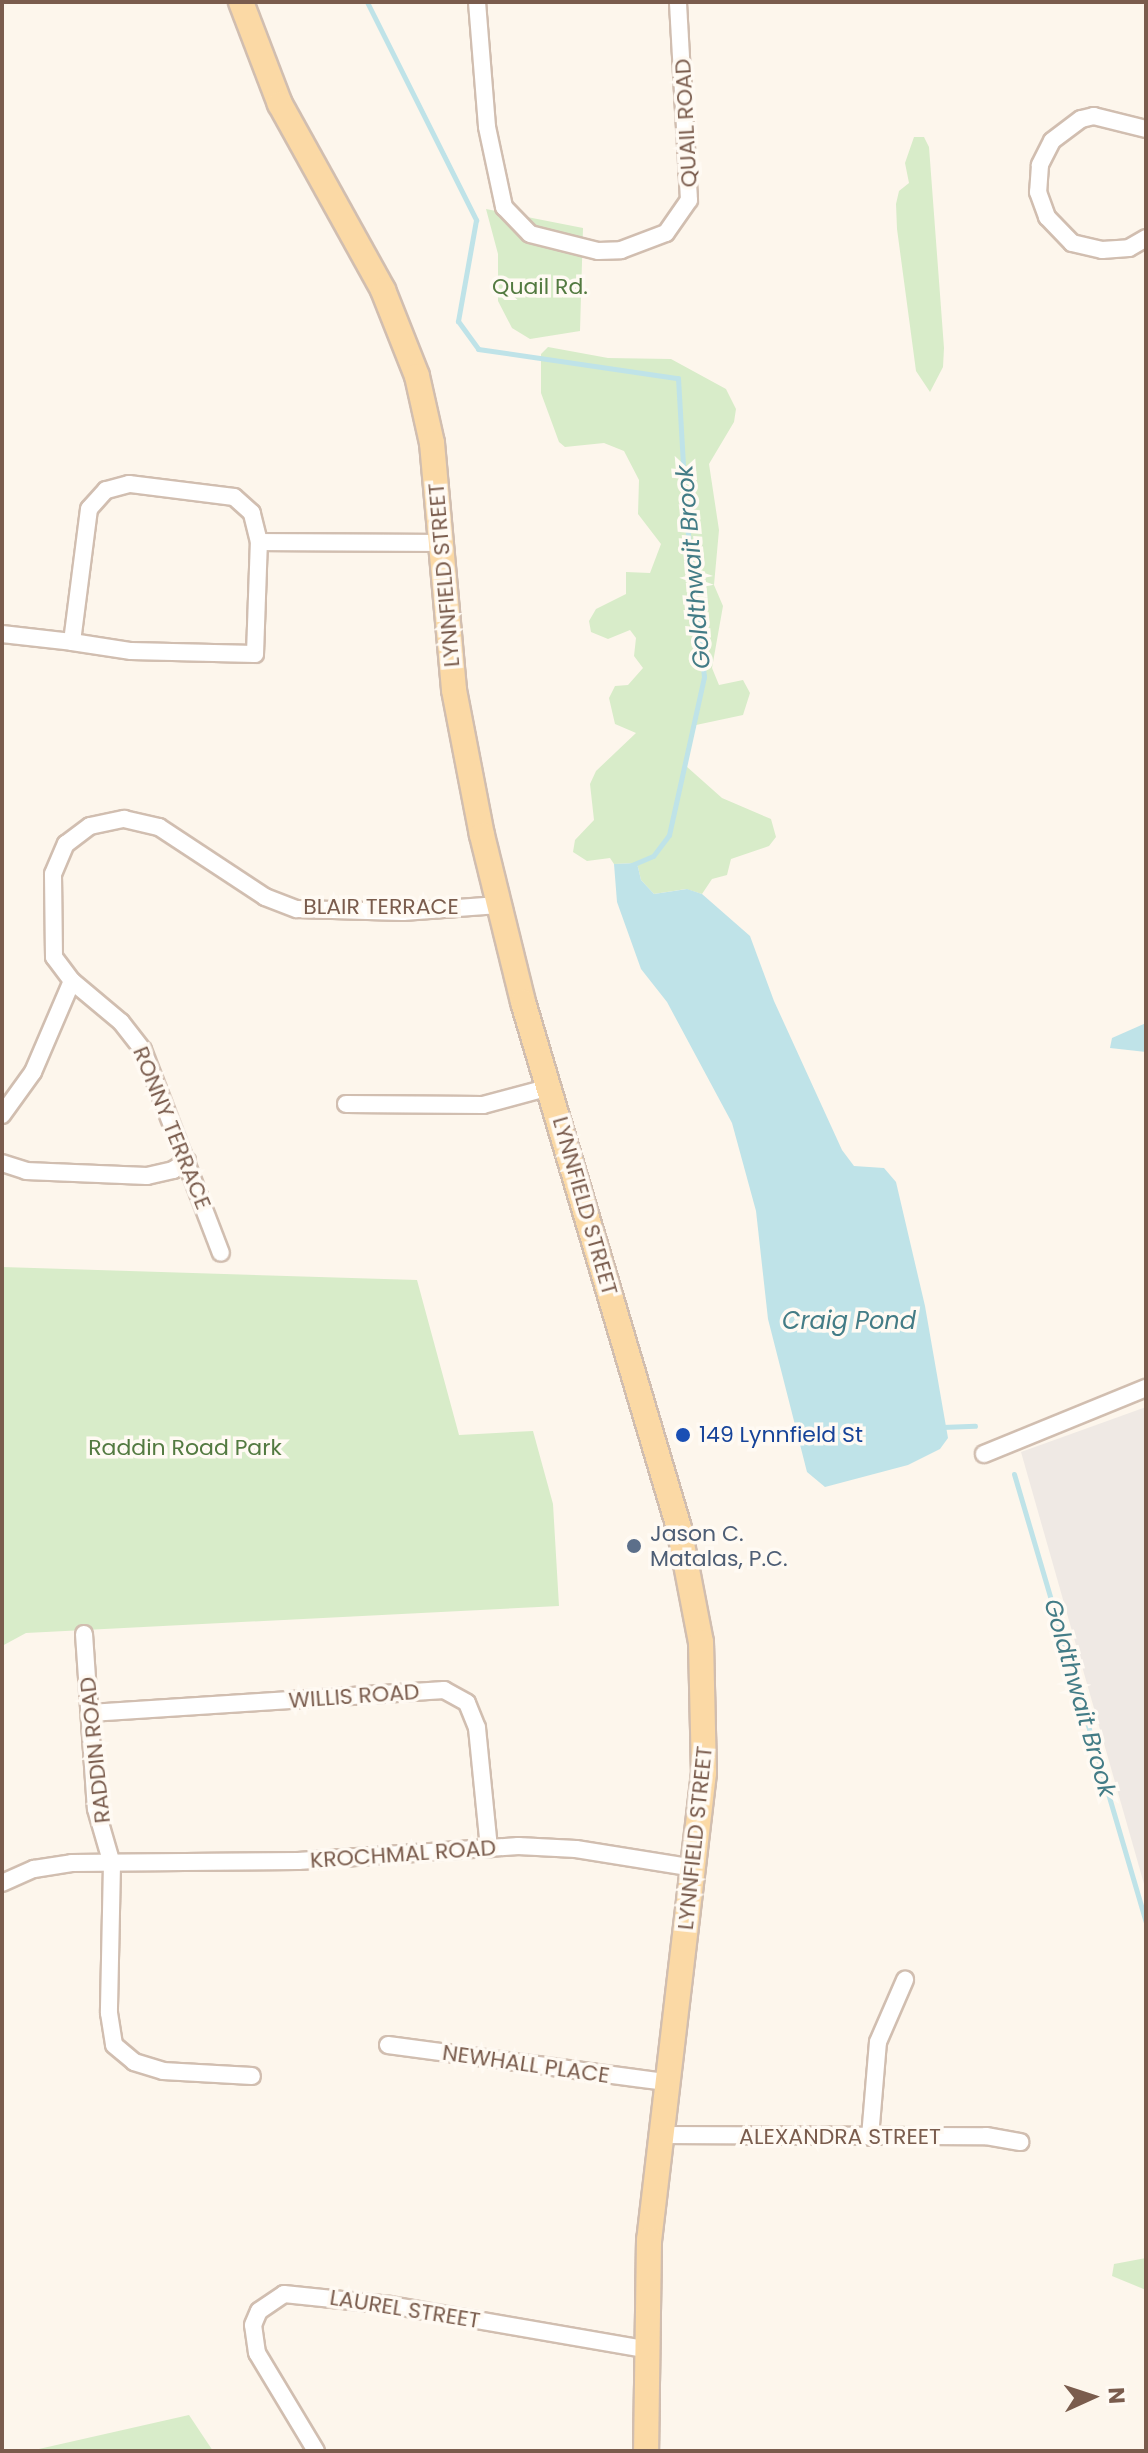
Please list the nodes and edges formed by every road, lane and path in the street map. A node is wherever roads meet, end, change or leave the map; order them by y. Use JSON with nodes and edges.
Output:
{"nodes":[{"id":1,"x":241,"y":2,"type":"edge"},
{"id":2,"x":477,"y":2,"type":"edge"},
{"id":3,"x":678,"y":2,"type":"edge"},
{"id":4,"x":1146,"y":129,"type":"edge"},
{"id":5,"x":1146,"y":238,"type":"edge"},
{"id":6,"x":259,"y":542,"type":"junction"},
{"id":7,"x":440,"y":543,"type":"junction"},
{"id":8,"x":2,"y":634,"type":"edge"},
{"id":9,"x":72,"y":642,"type":"junction"},
{"id":10,"x":499,"y":905,"type":"junction"},
{"id":11,"x":72,"y":981,"type":"junction"},
{"id":12,"x":550,"y":1087,"type":"junction"},
{"id":13,"x":346,"y":1104,"type":"dead end"},
{"id":14,"x":2,"y":1115,"type":"edge"},
{"id":15,"x":187,"y":1161,"type":"junction"},
{"id":16,"x":2,"y":1163,"type":"edge"},
{"id":17,"x":221,"y":1253,"type":"dead end"},
{"id":18,"x":1146,"y":1388,"type":"edge"},
{"id":19,"x":984,"y":1454,"type":"dead end"},
{"id":20,"x":84,"y":1634,"type":"dead end"},
{"id":21,"x":90,"y":1713,"type":"junction"},
{"id":22,"x":489,"y":1848,"type":"junction"},
{"id":23,"x":112,"y":1864,"type":"junction"},
{"id":24,"x":694,"y":1868,"type":"junction"},
{"id":25,"x":2,"y":1883,"type":"edge"},
{"id":26,"x":905,"y":1980,"type":"dead end"},
{"id":27,"x":388,"y":2045,"type":"dead end"},
{"id":28,"x":252,"y":2076,"type":"dead end"},
{"id":29,"x":665,"y":2082,"type":"junction"},
{"id":30,"x":659,"y":2135,"type":"junction"},
{"id":31,"x":870,"y":2137,"type":"junction"},
{"id":32,"x":1020,"y":2142,"type":"dead end"},
{"id":33,"x":644,"y":2349,"type":"junction"},
{"id":34,"x":316,"y":2451,"type":"edge"},
{"id":35,"x":646,"y":2451,"type":"edge"}],
"edges":[{"from":1,"to":7,"type":"main road","name":"LYNNFIELD STREET"},
{"from":2,"to":3,"type":"street","name":"QUAIL ROAD"},
{"from":4,"to":5,"type":"street"},
{"from":6,"to":7,"type":"street"},
{"from":6,"to":9,"type":"street"},
{"from":6,"to":9,"type":"street"},
{"from":7,"to":10,"type":"main road","name":"LYNNFIELD STREET"},
{"from":8,"to":9,"type":"street"},
{"from":10,"to":11,"type":"street","name":"BLAIR TERRACE"},
{"from":10,"to":12,"type":"main road","name":"LYNNFIELD STREET"},
{"from":11,"to":14,"type":"street"},
{"from":11,"to":15,"type":"street","name":"RONNY TERRACE"},
{"from":12,"to":13,"type":"street"},
{"from":12,"to":24,"type":"main road","name":"LYNNFIELD STREET"},
{"from":15,"to":16,"type":"street"},
{"from":15,"to":17,"type":"street","name":"RONNY TERRACE"},
{"from":18,"to":19,"type":"street"},
{"from":20,"to":21,"type":"street","name":"RADDIN ROAD"},
{"from":21,"to":22,"type":"street","name":"WILLIS ROAD"},
{"from":21,"to":23,"type":"street","name":"RADDIN ROAD"},
{"from":22,"to":23,"type":"street","name":"KROCHMAL ROAD"},
{"from":22,"to":24,"type":"street","name":"KROCHMAL ROAD"},
{"from":23,"to":25,"type":"street","name":"KROCHMAL ROAD"},
{"from":23,"to":28,"type":"street","name":"RADDIN ROAD"},
{"from":24,"to":29,"type":"main road","name":"LYNNFIELD STREET"},
{"from":26,"to":31,"type":"street"},
{"from":27,"to":29,"type":"street","name":"NEWHALL PLACE"},
{"from":29,"to":30,"type":"main road","name":"LYNNFIELD STREET"},
{"from":30,"to":31,"type":"street","name":"ALEXANDRA STREET"},
{"from":30,"to":33,"type":"main road","name":"LYNNFIELD STREET"},
{"from":31,"to":32,"type":"street","name":"ALEXANDRA STREET"},
{"from":33,"to":34,"type":"street","name":"LAUREL STREET"},
{"from":33,"to":35,"type":"main road","name":"LYNNFIELD STREET"}]}
